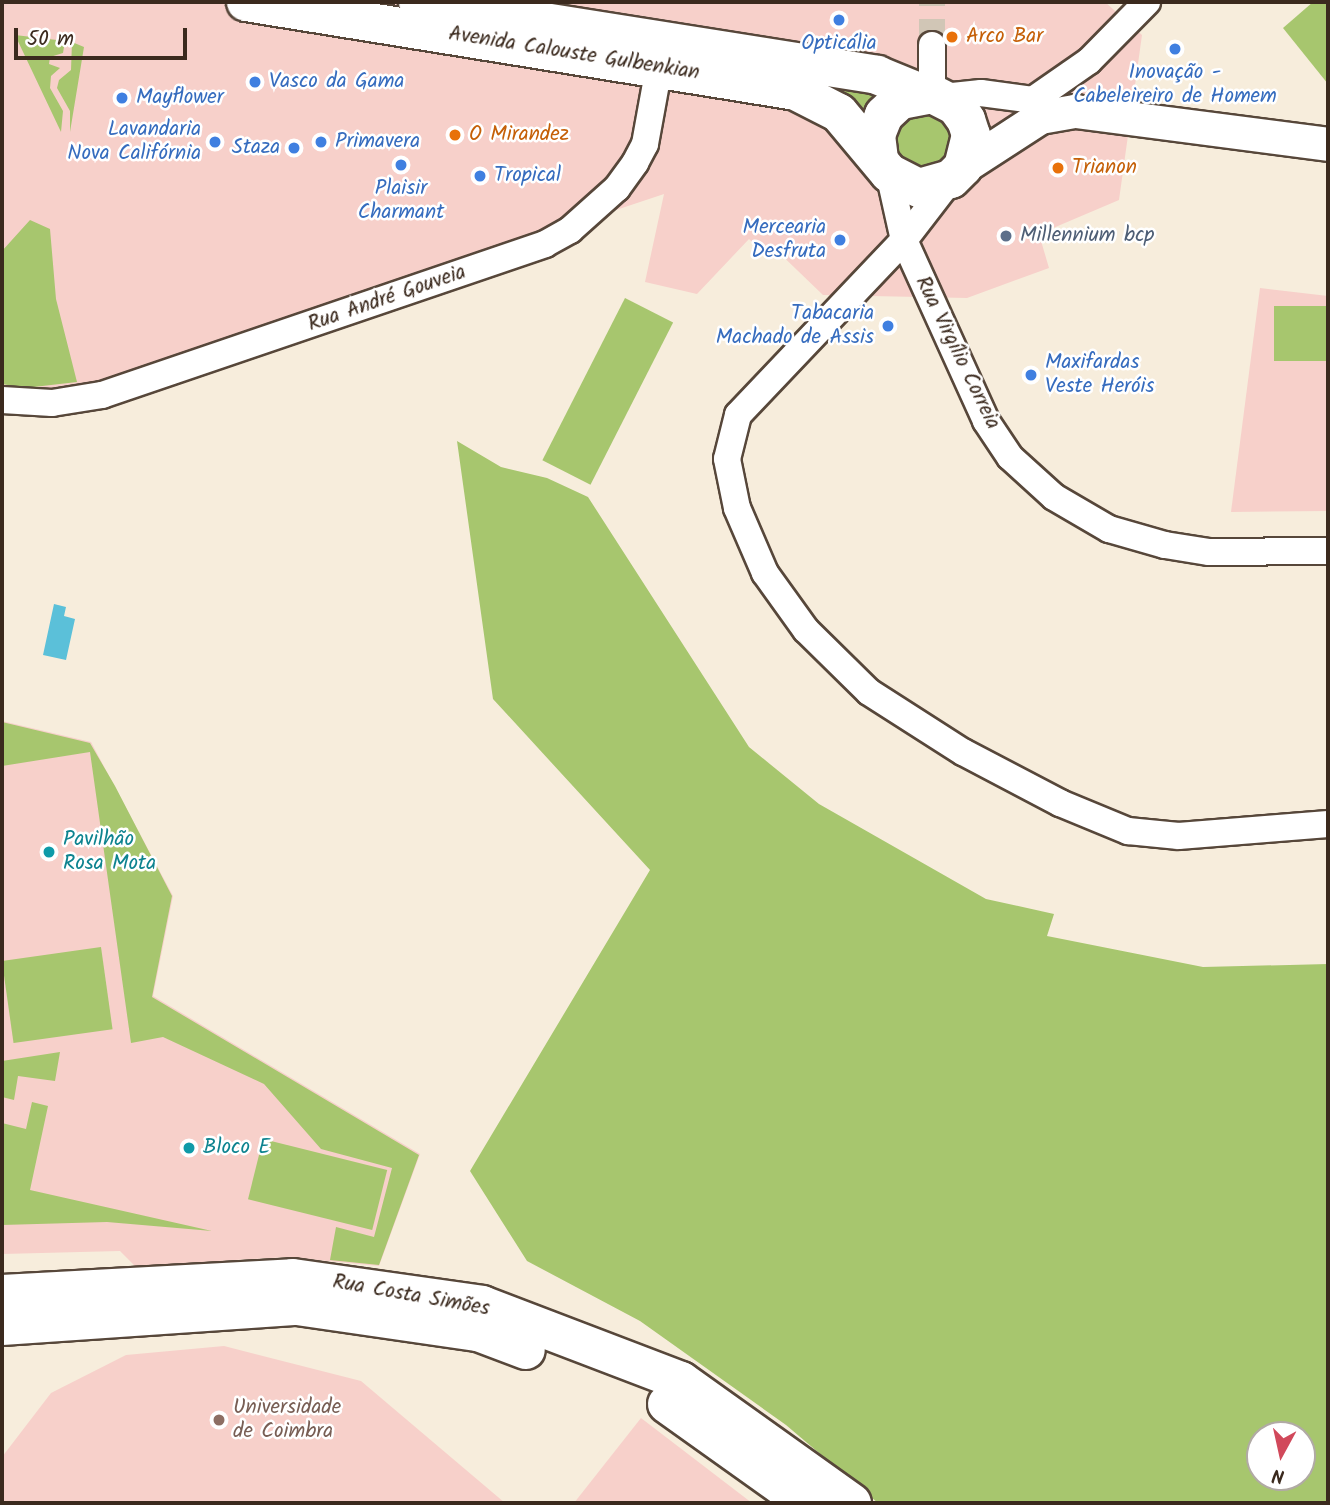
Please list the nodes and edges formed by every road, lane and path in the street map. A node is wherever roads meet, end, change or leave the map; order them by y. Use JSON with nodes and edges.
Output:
{"nodes":[{"id":1,"x":246,"y":2,"type":"edge"},
{"id":2,"x":418,"y":2,"type":"edge"},
{"id":3,"x":1147,"y":2,"type":"edge"},
{"id":4,"x":932,"y":45,"type":"tunnel mouth"},
{"id":5,"x":659,"y":67,"type":"junction"},
{"id":6,"x":932,"y":95,"type":"junction"},
{"id":7,"x":1036,"y":108,"type":"junction"},
{"id":8,"x":1328,"y":144,"type":"edge"},
{"id":9,"x":884,"y":165,"type":"junction"},
{"id":10,"x":957,"y":173,"type":"junction"},
{"id":11,"x":904,"y":240,"type":"junction"},
{"id":12,"x":6,"y":403,"type":"edge"},
{"id":13,"x":1328,"y":551,"type":"edge"},
{"id":14,"x":1328,"y":824,"type":"edge"},
{"id":15,"x":2,"y":1294,"type":"edge"},
{"id":16,"x":2,"y":1326,"type":"edge"},
{"id":17,"x":806,"y":1503,"type":"edge"},
{"id":18,"x":852,"y":1503,"type":"edge"}],
"edges":[{"from":1,"to":5,"type":"main road","name":"Avenida Calouste Gulbenkian"},
{"from":2,"to":6,"type":"main road","name":"Avenida Calouste Gulbenkian"},
{"from":3,"to":7,"type":"street"},
{"from":4,"to":6,"type":"street"},
{"from":5,"to":9,"type":"main road","name":"Avenida Calouste Gulbenkian"},
{"from":5,"to":12,"type":"street","name":"Rua André Gouveia"},
{"from":6,"to":7,"type":"street"},
{"from":6,"to":9,"type":"main road"},
{"from":6,"to":10,"type":"main road"},
{"from":7,"to":8,"type":"street"},
{"from":7,"to":10,"type":"street"},
{"from":9,"to":10,"type":"main road"},
{"from":9,"to":11,"type":"street","name":"Rua Virgílio Correia"},
{"from":10,"to":11,"type":"street"},
{"from":11,"to":13,"type":"street","name":"Rua Virgílio Correia"},
{"from":11,"to":14,"type":"street"},
{"from":15,"to":18,"type":"main road","name":"Rua Costa Simões"},
{"from":16,"to":17,"type":"main road","name":"Rua Costa Simões"}]}
